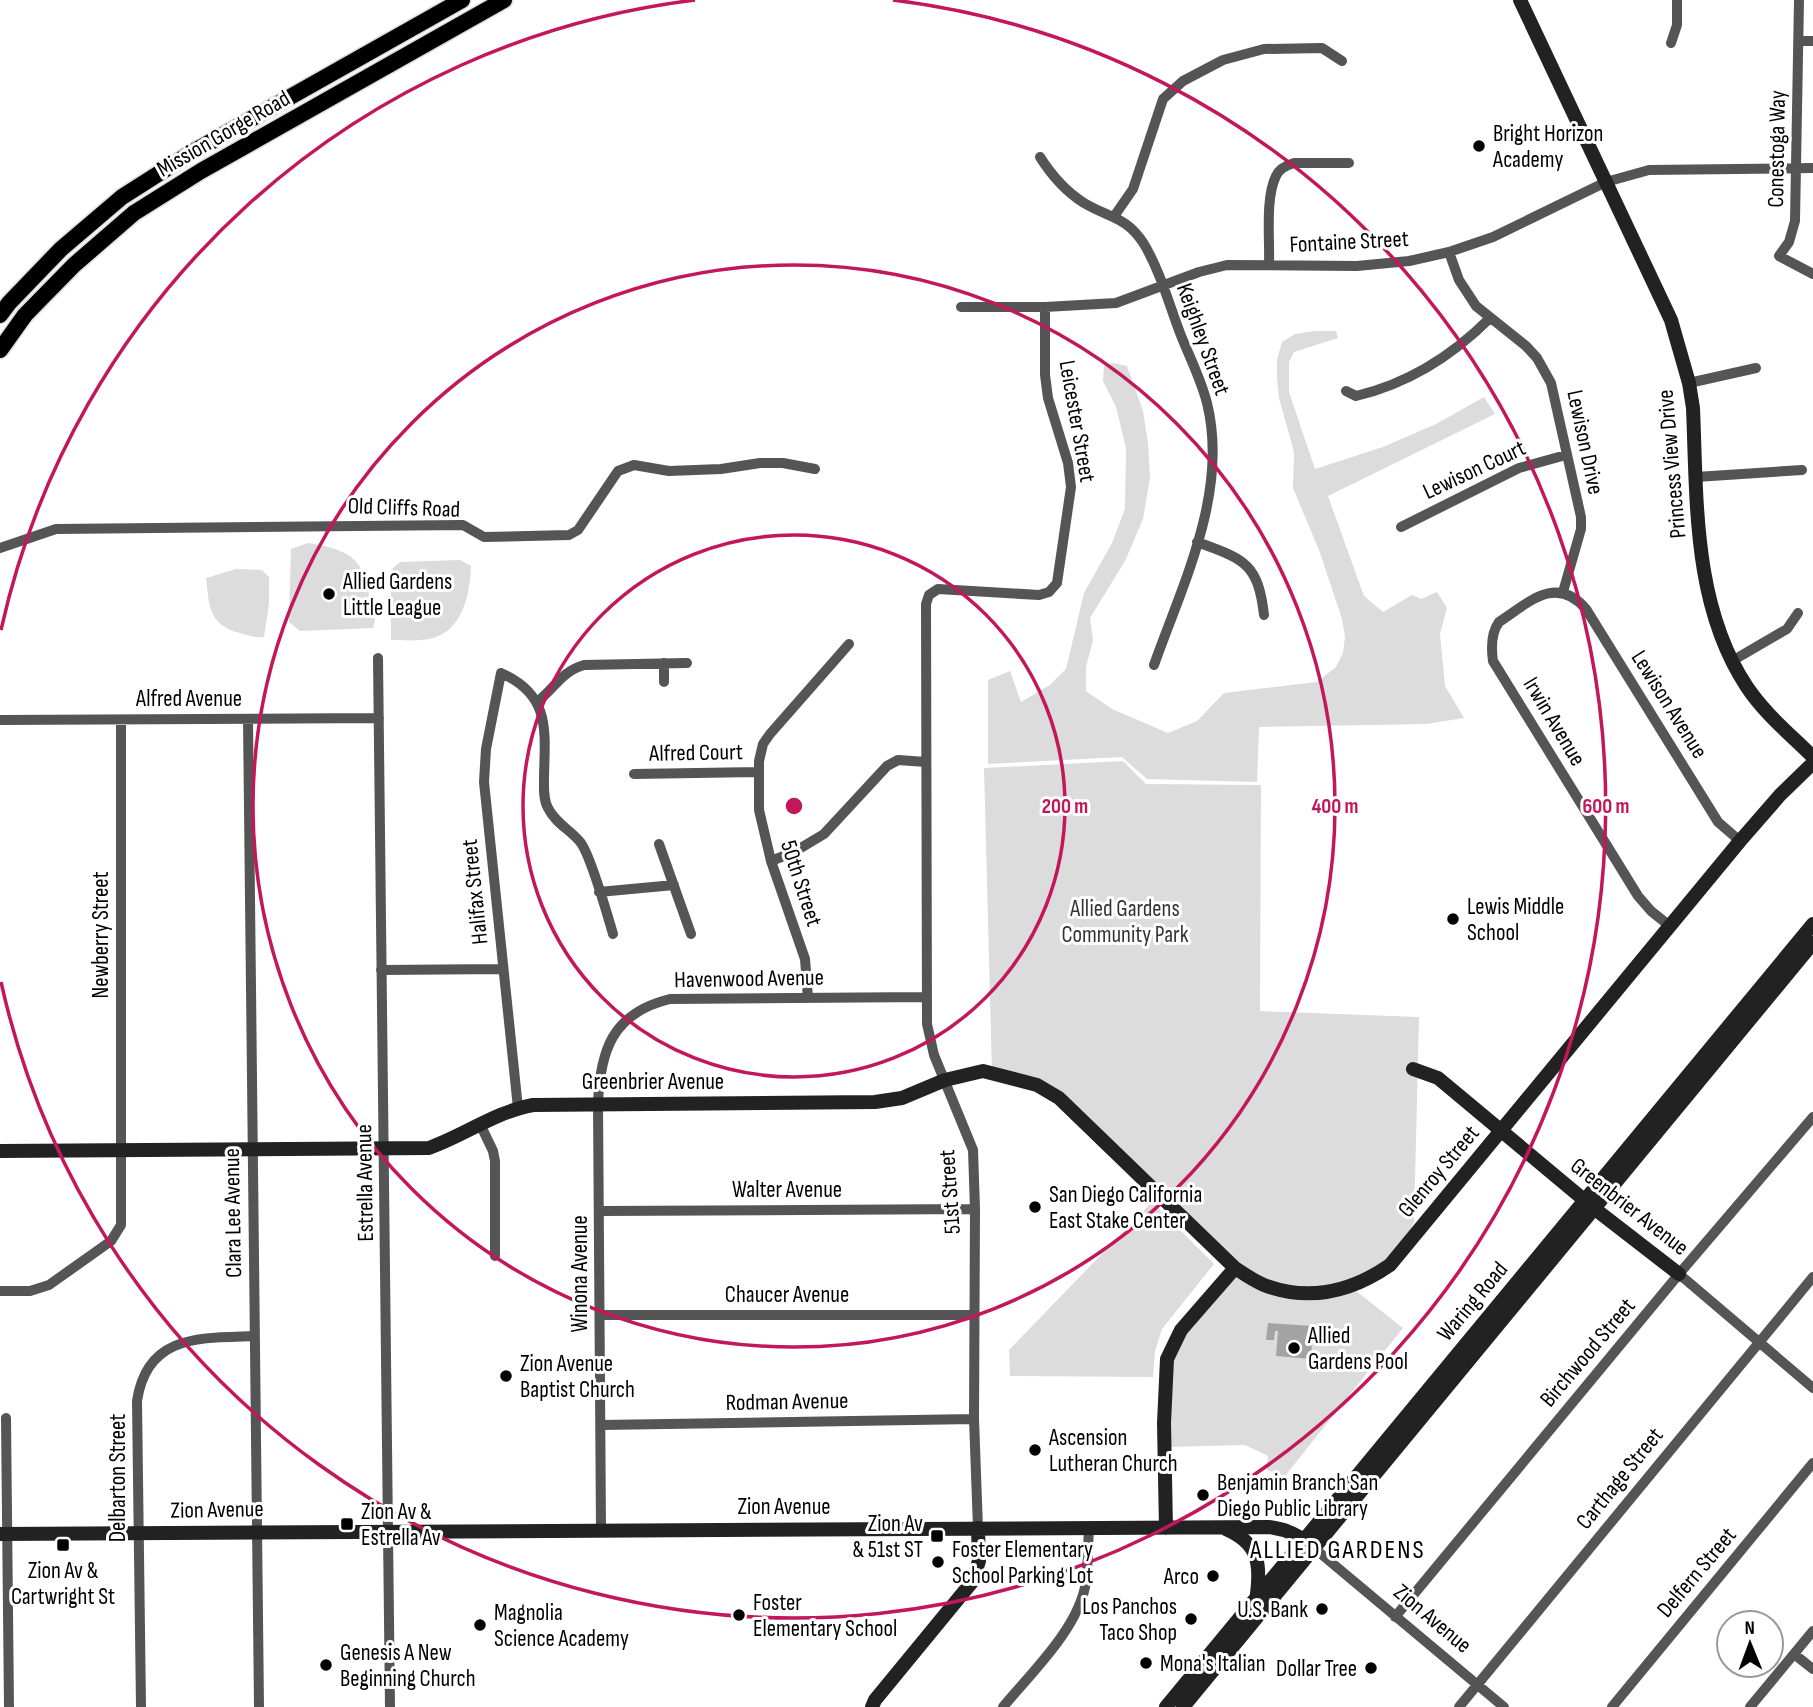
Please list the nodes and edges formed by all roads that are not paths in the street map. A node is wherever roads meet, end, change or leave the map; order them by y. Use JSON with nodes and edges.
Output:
{"nodes":[{"id":1,"x":462,"y":0,"type":"edge"},
{"id":2,"x":504,"y":0,"type":"edge"},
{"id":3,"x":1520,"y":0,"type":"edge"},
{"id":4,"x":1677,"y":0,"type":"edge"},
{"id":5,"x":1799,"y":0,"type":"edge"},
{"id":6,"x":1799,"y":41,"type":"junction"},
{"id":7,"x":1813,"y":41,"type":"edge"},
{"id":8,"x":1671,"y":43,"type":"dead end"},
{"id":9,"x":1342,"y":61,"type":"dead end"},
{"id":10,"x":1040,"y":157,"type":"dead end"},
{"id":11,"x":1349,"y":163,"type":"dead end"},
{"id":12,"x":1813,"y":167,"type":"edge"},
{"id":13,"x":1796,"y":168,"type":"junction"},
{"id":14,"x":1606,"y":182,"type":"junction"},
{"id":15,"x":1115,"y":215,"type":"junction"},
{"id":16,"x":1449,"y":252,"type":"junction"},
{"id":17,"x":1269,"y":265,"type":"junction"},
{"id":18,"x":1813,"y":274,"type":"edge"},
{"id":19,"x":1163,"y":286,"type":"junction"},
{"id":20,"x":961,"y":307,"type":"dead end"},
{"id":21,"x":1045,"y":307,"type":"junction"},
{"id":22,"x":0,"y":315,"type":"edge"},
{"id":23,"x":1490,"y":318,"type":"junction"},
{"id":24,"x":0,"y":350,"type":"edge"},
{"id":25,"x":1756,"y":368,"type":"dead end"},
{"id":26,"x":1689,"y":383,"type":"junction"},
{"id":27,"x":1346,"y":391,"type":"dead end"},
{"id":28,"x":1566,"y":455,"type":"junction"},
{"id":29,"x":815,"y":469,"type":"dead end"},
{"id":30,"x":1802,"y":470,"type":"dead end"},
{"id":31,"x":1696,"y":477,"type":"junction"},
{"id":32,"x":1401,"y":527,"type":"dead end"},
{"id":33,"x":1197,"y":542,"type":"junction"},
{"id":34,"x":0,"y":548,"type":"edge"},
{"id":35,"x":1563,"y":592,"type":"junction"},
{"id":36,"x":926,"y":604,"type":"joint"},
{"id":37,"x":1798,"y":613,"type":"dead end"},
{"id":38,"x":1264,"y":615,"type":"dead end"},
{"id":39,"x":849,"y":644,"type":"dead end"},
{"id":40,"x":378,"y":658,"type":"dead end"},
{"id":41,"x":1732,"y":661,"type":"junction"},
{"id":42,"x":664,"y":663,"type":"junction"},
{"id":43,"x":687,"y":663,"type":"dead end"},
{"id":44,"x":1154,"y":665,"type":"dead end"},
{"id":45,"x":664,"y":682,"type":"dead end"},
{"id":46,"x":537,"y":702,"type":"junction"},
{"id":47,"x":379,"y":718,"type":"junction"},
{"id":48,"x":121,"y":719,"type":"junction"},
{"id":49,"x":248,"y":719,"type":"junction"},
{"id":50,"x":0,"y":720,"type":"edge"},
{"id":51,"x":1813,"y":757,"type":"edge"},
{"id":52,"x":926,"y":762,"type":"junction"},
{"id":53,"x":1813,"y":763,"type":"edge"},
{"id":54,"x":758,"y":772,"type":"junction"},
{"id":55,"x":634,"y":774,"type":"dead end"},
{"id":56,"x":1740,"y":841,"type":"junction"},
{"id":57,"x":659,"y":844,"type":"dead end"},
{"id":58,"x":771,"y":860,"type":"junction"},
{"id":59,"x":674,"y":886,"type":"junction"},
{"id":60,"x":599,"y":892,"type":"junction"},
{"id":61,"x":1813,"y":924,"type":"edge"},
{"id":62,"x":1671,"y":927,"type":"junction"},
{"id":63,"x":613,"y":934,"type":"dead end"},
{"id":64,"x":691,"y":934,"type":"dead end"},
{"id":65,"x":1813,"y":943,"type":"edge"},
{"id":66,"x":503,"y":969,"type":"junction"},
{"id":67,"x":382,"y":970,"type":"junction"},
{"id":68,"x":926,"y":997,"type":"junction"},
{"id":69,"x":808,"y":998,"type":"junction"},
{"id":70,"x":1413,"y":1069,"type":"dead end"},
{"id":71,"x":945,"y":1080,"type":"junction"},
{"id":72,"x":598,"y":1104,"type":"junction"},
{"id":73,"x":518,"y":1108,"type":"junction"},
{"id":74,"x":1813,"y":1117,"type":"edge"},
{"id":75,"x":480,"y":1124,"type":"junction"},
{"id":76,"x":1502,"y":1131,"type":"junction"},
{"id":77,"x":385,"y":1149,"type":"junction"},
{"id":78,"x":252,"y":1150,"type":"junction"},
{"id":79,"x":0,"y":1151,"type":"edge"},
{"id":80,"x":122,"y":1151,"type":"junction"},
{"id":81,"x":1590,"y":1205,"type":"junction"},
{"id":82,"x":975,"y":1209,"type":"junction"},
{"id":83,"x":600,"y":1210,"type":"junction"},
{"id":84,"x":495,"y":1256,"type":"dead end"},
{"id":85,"x":1235,"y":1268,"type":"junction"},
{"id":86,"x":1679,"y":1274,"type":"junction"},
{"id":87,"x":1813,"y":1277,"type":"edge"},
{"id":88,"x":0,"y":1291,"type":"edge"},
{"id":89,"x":600,"y":1315,"type":"junction"},
{"id":90,"x":975,"y":1315,"type":"junction"},
{"id":91,"x":254,"y":1336,"type":"junction"},
{"id":92,"x":1758,"y":1343,"type":"junction"},
{"id":93,"x":1813,"y":1388,"type":"edge"},
{"id":94,"x":6,"y":1418,"type":"dead end"},
{"id":95,"x":974,"y":1419,"type":"junction"},
{"id":96,"x":601,"y":1424,"type":"junction"},
{"id":97,"x":1813,"y":1463,"type":"edge"},
{"id":98,"x":1089,"y":1527,"type":"junction"},
{"id":99,"x":1223,"y":1527,"type":"junction"},
{"id":100,"x":978,"y":1528,"type":"junction"},
{"id":101,"x":1166,"y":1528,"type":"junction"},
{"id":102,"x":601,"y":1529,"type":"junction"},
{"id":103,"x":386,"y":1530,"type":"junction"},
{"id":104,"x":256,"y":1531,"type":"junction"},
{"id":105,"x":4,"y":1533,"type":"edge"},
{"id":106,"x":138,"y":1533,"type":"junction"},
{"id":107,"x":1309,"y":1543,"type":"junction"},
{"id":108,"x":1257,"y":1596,"type":"junction"},
{"id":109,"x":1395,"y":1616,"type":"junction"},
{"id":110,"x":1813,"y":1631,"type":"edge"},
{"id":111,"x":1794,"y":1654,"type":"junction"},
{"id":112,"x":1813,"y":1669,"type":"edge"},
{"id":113,"x":1477,"y":1685,"type":"junction"},
{"id":114,"x":9,"y":1707,"type":"edge"},
{"id":115,"x":141,"y":1707,"type":"edge"},
{"id":116,"x":259,"y":1707,"type":"edge"},
{"id":117,"x":390,"y":1707,"type":"edge"},
{"id":118,"x":872,"y":1707,"type":"edge"},
{"id":119,"x":1003,"y":1707,"type":"edge"},
{"id":120,"x":1166,"y":1707,"type":"edge"},
{"id":121,"x":1183,"y":1707,"type":"edge"},
{"id":122,"x":1459,"y":1707,"type":"edge"},
{"id":123,"x":1504,"y":1707,"type":"edge"},
{"id":124,"x":1612,"y":1707,"type":"edge"},
{"id":125,"x":1750,"y":1707,"type":"edge"}],
"edges":[{"from":1,"to":22,"type":"main road","name":"Mission Gorge Road"},
{"from":2,"to":24,"type":"main road","name":"Mission Gorge Road"},
{"from":3,"to":14,"type":"main road","name":"Princess View Drive"},
{"from":4,"to":8,"type":"street"},
{"from":5,"to":6,"type":"street","name":"Conestoga Way"},
{"from":6,"to":7,"type":"street"},
{"from":6,"to":13,"type":"street","name":"Conestoga Way"},
{"from":9,"to":15,"type":"street"},
{"from":10,"to":15,"type":"street","name":"Keighley Street"},
{"from":11,"to":17,"type":"street"},
{"from":12,"to":13,"type":"street","name":"Fontaine Street"},
{"from":13,"to":14,"type":"street","name":"Fontaine Street"},
{"from":13,"to":18,"type":"street","name":"Conestoga Way"},
{"from":14,"to":16,"type":"street","name":"Fontaine Street"},
{"from":14,"to":26,"type":"main road","name":"Princess View Drive"},
{"from":15,"to":19,"type":"street","name":"Keighley Street"},
{"from":16,"to":17,"type":"street","name":"Fontaine Street"},
{"from":16,"to":23,"type":"street","name":"Lewison Drive"},
{"from":17,"to":19,"type":"street","name":"Fontaine Street"},
{"from":19,"to":21,"type":"street","name":"Fontaine Street"},
{"from":19,"to":33,"type":"street","name":"Keighley Street"},
{"from":20,"to":21,"type":"street","name":"Fontaine Street"},
{"from":21,"to":36,"type":"street","name":"Leicester Street"},
{"from":23,"to":27,"type":"street"},
{"from":23,"to":28,"type":"street","name":"Lewison Drive"},
{"from":25,"to":26,"type":"street"},
{"from":26,"to":31,"type":"main road","name":"Princess View Drive"},
{"from":28,"to":32,"type":"street","name":"Lewison Court"},
{"from":28,"to":35,"type":"street","name":"Lewison Drive"},
{"from":29,"to":34,"type":"street","name":"Old Cliffs Road"},
{"from":30,"to":31,"type":"street"},
{"from":31,"to":41,"type":"main road","name":"Princess View Drive"},
{"from":33,"to":38,"type":"street"},
{"from":33,"to":44,"type":"street","name":"Keighley Street"},
{"from":35,"to":56,"type":"street","name":"Lewison Avenue"},
{"from":35,"to":62,"type":"street","name":"Irwin Avenue"},
{"from":36,"to":52,"type":"street","name":"51st Street"},
{"from":37,"to":41,"type":"street"},
{"from":39,"to":54,"type":"street","name":"50th Street"},
{"from":40,"to":47,"type":"street","name":"Estrella Avenue"},
{"from":41,"to":51,"type":"main road","name":"Princess View Drive"},
{"from":42,"to":43,"type":"street"},
{"from":42,"to":45,"type":"street"},
{"from":42,"to":46,"type":"street"},
{"from":46,"to":60,"type":"street"},
{"from":46,"to":66,"type":"street","name":"Halifax Street"},
{"from":47,"to":49,"type":"street","name":"Alfred Avenue"},
{"from":47,"to":67,"type":"street","name":"Estrella Avenue"},
{"from":48,"to":49,"type":"street","name":"Alfred Avenue"},
{"from":48,"to":50,"type":"street","name":"Alfred Avenue"},
{"from":48,"to":80,"type":"street","name":"Newberry Street"},
{"from":49,"to":78,"type":"street","name":"Clara Lee Avenue"},
{"from":52,"to":58,"type":"street"},
{"from":52,"to":68,"type":"street","name":"51st Street"},
{"from":53,"to":56,"type":"main road","name":"Glenroy Street"},
{"from":54,"to":55,"type":"street","name":"Alfred Court"},
{"from":54,"to":58,"type":"street","name":"50th Street"},
{"from":56,"to":62,"type":"main road","name":"Glenroy Street"},
{"from":57,"to":59,"type":"street"},
{"from":58,"to":69,"type":"street","name":"50th Street"},
{"from":59,"to":60,"type":"street"},
{"from":59,"to":64,"type":"street"},
{"from":60,"to":63,"type":"street"},
{"from":61,"to":81,"type":"main road","name":"Waring Road"},
{"from":62,"to":76,"type":"main road","name":"Glenroy Street"},
{"from":65,"to":81,"type":"main road","name":"Waring Road"},
{"from":66,"to":67,"type":"street"},
{"from":66,"to":73,"type":"street","name":"Halifax Street"},
{"from":67,"to":77,"type":"street","name":"Estrella Avenue"},
{"from":68,"to":69,"type":"street","name":"Havenwood Avenue"},
{"from":68,"to":71,"type":"street","name":"51st Street"},
{"from":69,"to":72,"type":"street","name":"Havenwood Avenue"},
{"from":70,"to":76,"type":"main road","name":"Greenbrier Avenue"},
{"from":71,"to":72,"type":"main road","name":"Greenbrier Avenue"},
{"from":71,"to":82,"type":"street","name":"51st Street"},
{"from":71,"to":85,"type":"main road","name":"Greenbrier Avenue"},
{"from":72,"to":73,"type":"main road","name":"Greenbrier Avenue"},
{"from":72,"to":83,"type":"street","name":"Winona Avenue"},
{"from":73,"to":75,"type":"main road","name":"Greenbrier Avenue"},
{"from":74,"to":86,"type":"street","name":"Birchwood Street"},
{"from":75,"to":77,"type":"main road","name":"Greenbrier Avenue"},
{"from":75,"to":84,"type":"street"},
{"from":76,"to":81,"type":"main road","name":"Greenbrier Avenue"},
{"from":76,"to":85,"type":"main road","name":"Glenroy Street"},
{"from":77,"to":78,"type":"main road","name":"Greenbrier Avenue"},
{"from":77,"to":103,"type":"street","name":"Estrella Avenue"},
{"from":78,"to":80,"type":"main road","name":"Greenbrier Avenue"},
{"from":78,"to":91,"type":"street","name":"Clara Lee Avenue"},
{"from":79,"to":80,"type":"main road","name":"Greenbrier Avenue"},
{"from":80,"to":88,"type":"street","name":"Newberry Street"},
{"from":81,"to":86,"type":"main road","name":"Greenbrier Avenue"},
{"from":81,"to":107,"type":"main road","name":"Waring Road"},
{"from":82,"to":83,"type":"street","name":"Walter Avenue"},
{"from":82,"to":90,"type":"street","name":"51st Street"},
{"from":83,"to":89,"type":"street","name":"Winona Avenue"},
{"from":85,"to":101,"type":"main road"},
{"from":86,"to":92,"type":"street","name":"Greenbrier Avenue"},
{"from":86,"to":109,"type":"street","name":"Birchwood Street"},
{"from":87,"to":92,"type":"street","name":"Carthage Street"},
{"from":89,"to":90,"type":"street","name":"Chaucer Avenue"},
{"from":89,"to":96,"type":"street","name":"Winona Avenue"},
{"from":90,"to":95,"type":"street","name":"51st Street"},
{"from":91,"to":104,"type":"street","name":"Clara Lee Avenue"},
{"from":91,"to":106,"type":"street","name":"Delbarton Street"},
{"from":92,"to":93,"type":"street","name":"Greenbrier Avenue"},
{"from":92,"to":113,"type":"street","name":"Carthage Street"},
{"from":94,"to":105,"type":"street"},
{"from":95,"to":96,"type":"street","name":"Rodman Avenue"},
{"from":95,"to":100,"type":"street","name":"51st Street"},
{"from":96,"to":102,"type":"street","name":"Winona Avenue"},
{"from":97,"to":124,"type":"street","name":"Delfern Street"},
{"from":98,"to":100,"type":"main road","name":"Zion Avenue"},
{"from":98,"to":101,"type":"main road","name":"Zion Avenue"},
{"from":98,"to":119,"type":"street"},
{"from":99,"to":101,"type":"main road","name":"Zion Avenue"},
{"from":99,"to":107,"type":"main road","name":"Zion Avenue"},
{"from":99,"to":108,"type":"main road"},
{"from":100,"to":102,"type":"main road","name":"Zion Avenue"},
{"from":100,"to":118,"type":"main road","name":"51st Street"},
{"from":102,"to":103,"type":"main road","name":"Zion Avenue"},
{"from":103,"to":104,"type":"main road","name":"Zion Avenue"},
{"from":103,"to":117,"type":"street","name":"Estrella Avenue"},
{"from":104,"to":106,"type":"main road","name":"Zion Avenue"},
{"from":104,"to":116,"type":"street","name":"Clara Lee Avenue"},
{"from":105,"to":106,"type":"main road","name":"Zion Avenue"},
{"from":105,"to":114,"type":"street"},
{"from":106,"to":115,"type":"street","name":"Delbarton Street"},
{"from":107,"to":108,"type":"main road","name":"Waring Road"},
{"from":107,"to":109,"type":"street","name":"Zion Avenue"},
{"from":107,"to":121,"type":"main road","name":"Waring Road"},
{"from":108,"to":120,"type":"main road","name":"Waring Road"},
{"from":109,"to":113,"type":"street","name":"Zion Avenue"},
{"from":110,"to":111,"type":"street"},
{"from":111,"to":112,"type":"street"},
{"from":111,"to":125,"type":"street"},
{"from":113,"to":122,"type":"street","name":"Carthage Street"},
{"from":113,"to":123,"type":"street","name":"Zion Avenue"}]}
